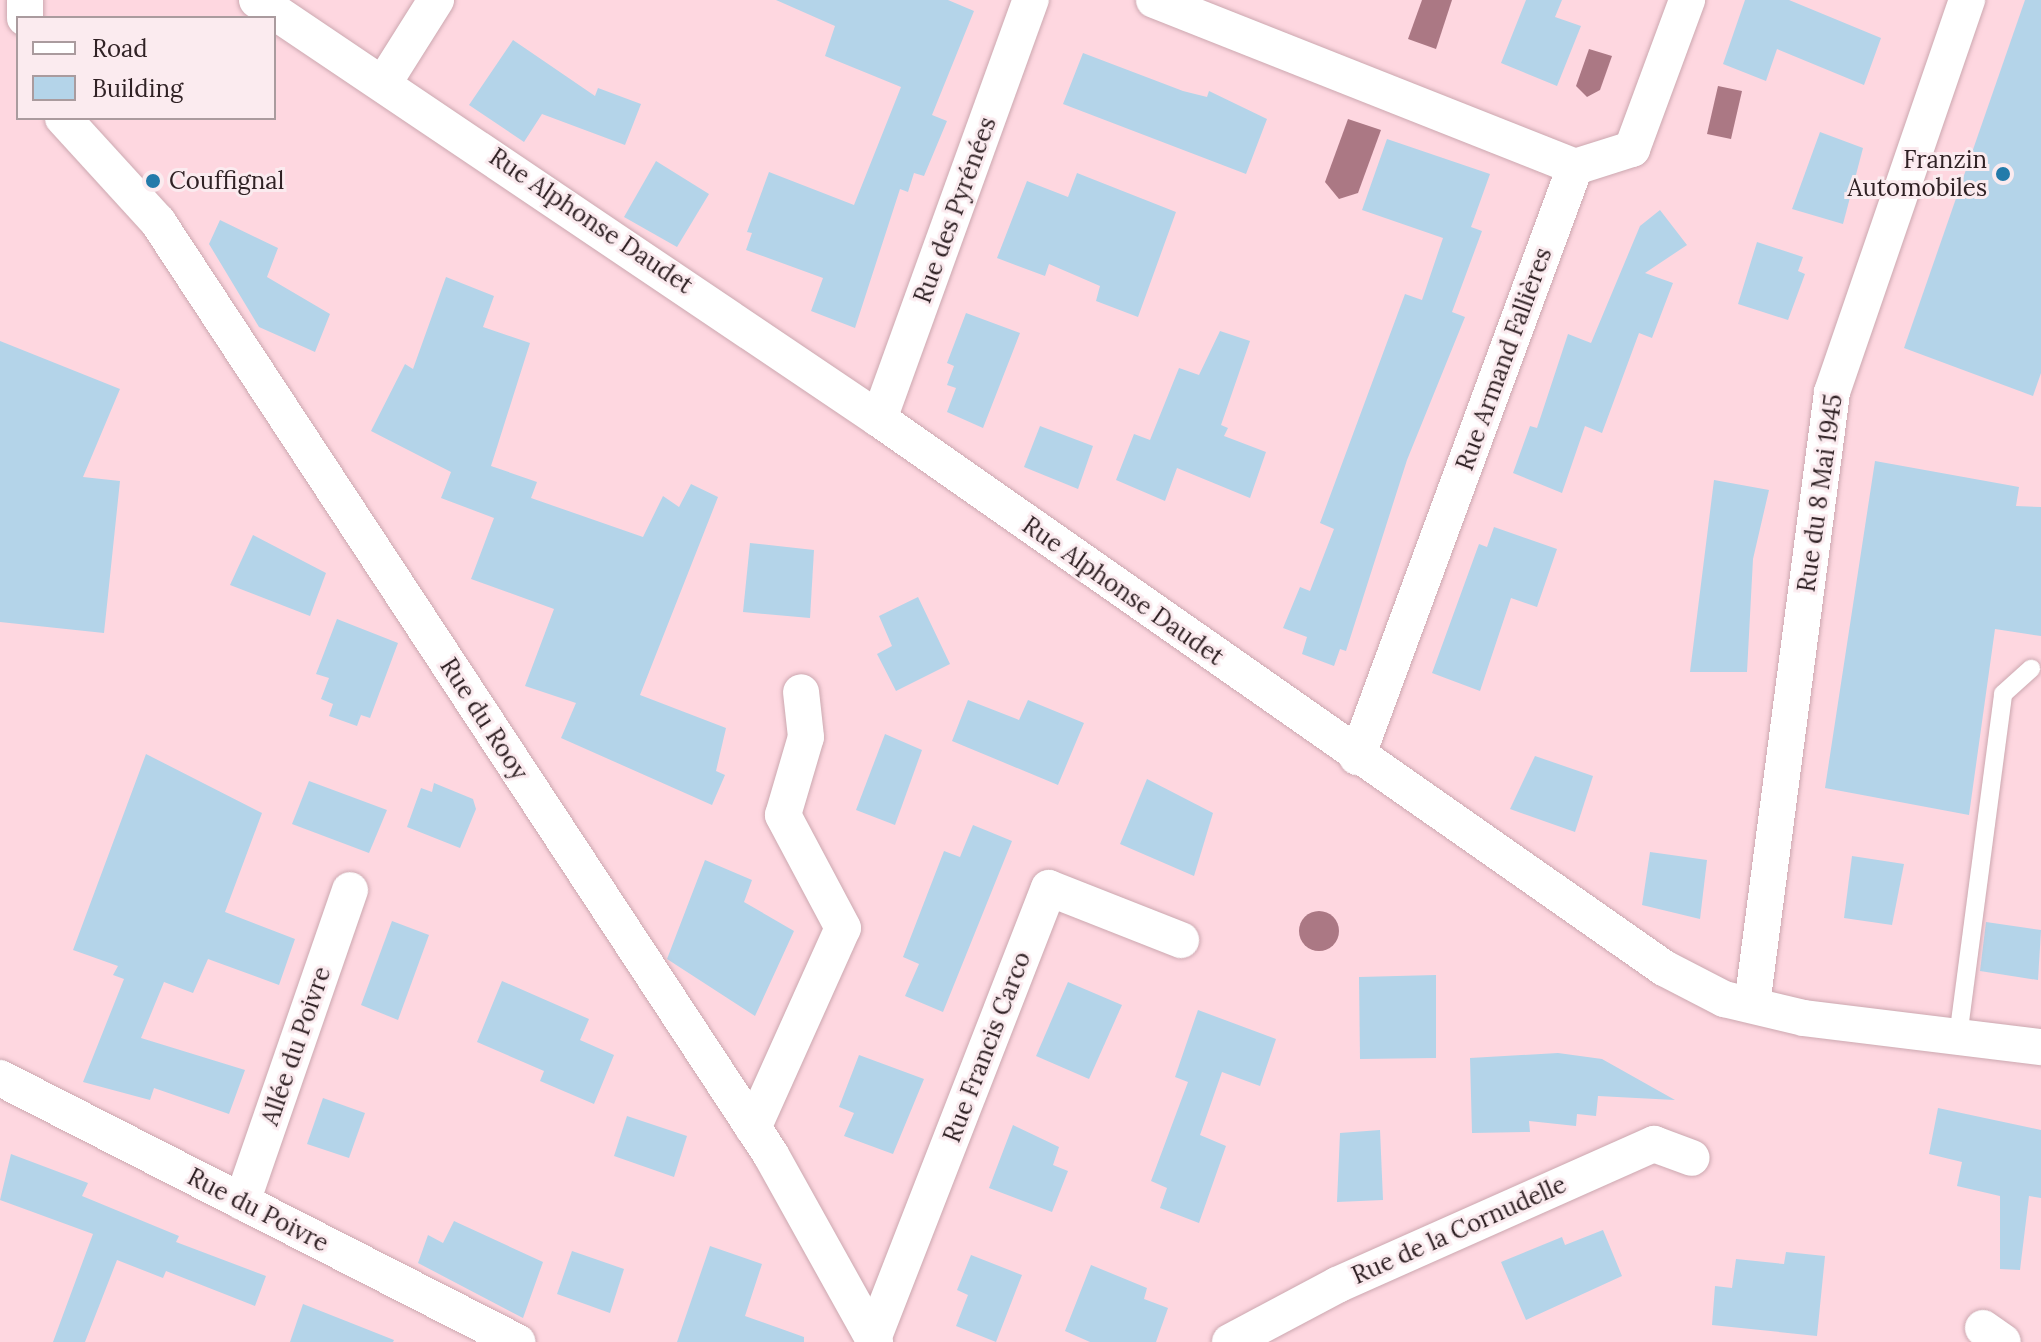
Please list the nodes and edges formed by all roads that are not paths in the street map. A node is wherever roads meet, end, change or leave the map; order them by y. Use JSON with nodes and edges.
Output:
{"nodes":[{"id":1,"x":257,"y":0,"type":"edge"},
{"id":2,"x":436,"y":0,"type":"edge"},
{"id":3,"x":1031,"y":0,"type":"edge"},
{"id":4,"x":1154,"y":0,"type":"edge"},
{"id":5,"x":1687,"y":0,"type":"edge"},
{"id":6,"x":1967,"y":0,"type":"edge"},
{"id":7,"x":1212,"y":10,"type":"edge"},
{"id":8,"x":385,"y":81,"type":"junction"},
{"id":9,"x":65,"y":120,"type":"edge"},
{"id":10,"x":1575,"y":167,"type":"junction"},
{"id":11,"x":879,"y":419,"type":"junction"},
{"id":12,"x":2031,"y":669,"type":"dead end"},
{"id":13,"x":801,"y":692,"type":"dead end"},
{"id":14,"x":1357,"y":757,"type":"junction"},
{"id":15,"x":350,"y":890,"type":"dead end"},
{"id":16,"x":1181,"y":940,"type":"dead end"},
{"id":17,"x":1752,"y":1005,"type":"junction"},
{"id":18,"x":1958,"y":1037,"type":"junction"},
{"id":19,"x":2041,"y":1047,"type":"edge"},
{"id":20,"x":0,"y":1078,"type":"edge"},
{"id":21,"x":753,"y":1128,"type":"junction"},
{"id":22,"x":1692,"y":1158,"type":"dead end"},
{"id":23,"x":242,"y":1202,"type":"junction"},
{"id":24,"x":874,"y":1340,"type":"edge"},
{"id":25,"x":517,"y":1342,"type":"edge"},
{"id":26,"x":1230,"y":1342,"type":"edge"}],
"edges":[{"from":1,"to":8,"type":"street","name":"Rue Alphonse Daudet"},
{"from":2,"to":8,"type":"street"},
{"from":3,"to":11,"type":"street","name":"Rue des Pyrénées"},
{"from":4,"to":7,"type":"street"},
{"from":5,"to":10,"type":"street"},
{"from":6,"to":17,"type":"street","name":"Rue du 8 Mai 1945"},
{"from":7,"to":10,"type":"street"},
{"from":8,"to":11,"type":"street","name":"Rue Alphonse Daudet"},
{"from":9,"to":21,"type":"street","name":"Rue du Rooy"},
{"from":10,"to":14,"type":"street","name":"Rue Armand Fallières"},
{"from":11,"to":14,"type":"street","name":"Rue Alphonse Daudet"},
{"from":12,"to":18,"type":"lane"},
{"from":13,"to":21,"type":"street"},
{"from":14,"to":17,"type":"street","name":"Rue Alphonse Daudet"},
{"from":15,"to":23,"type":"street","name":"Allée du Poivre"},
{"from":16,"to":24,"type":"street","name":"Rue Francis Carco"},
{"from":17,"to":18,"type":"street","name":"Rue Alphonse Daudet"},
{"from":18,"to":19,"type":"street","name":"Rue Alphonse Daudet"},
{"from":20,"to":23,"type":"street","name":"Rue du Poivre"},
{"from":21,"to":24,"type":"street","name":"Rue du Rooy"},
{"from":22,"to":26,"type":"street","name":"Rue de la Cornudelle"},
{"from":23,"to":25,"type":"street","name":"Rue du Poivre"}]}
